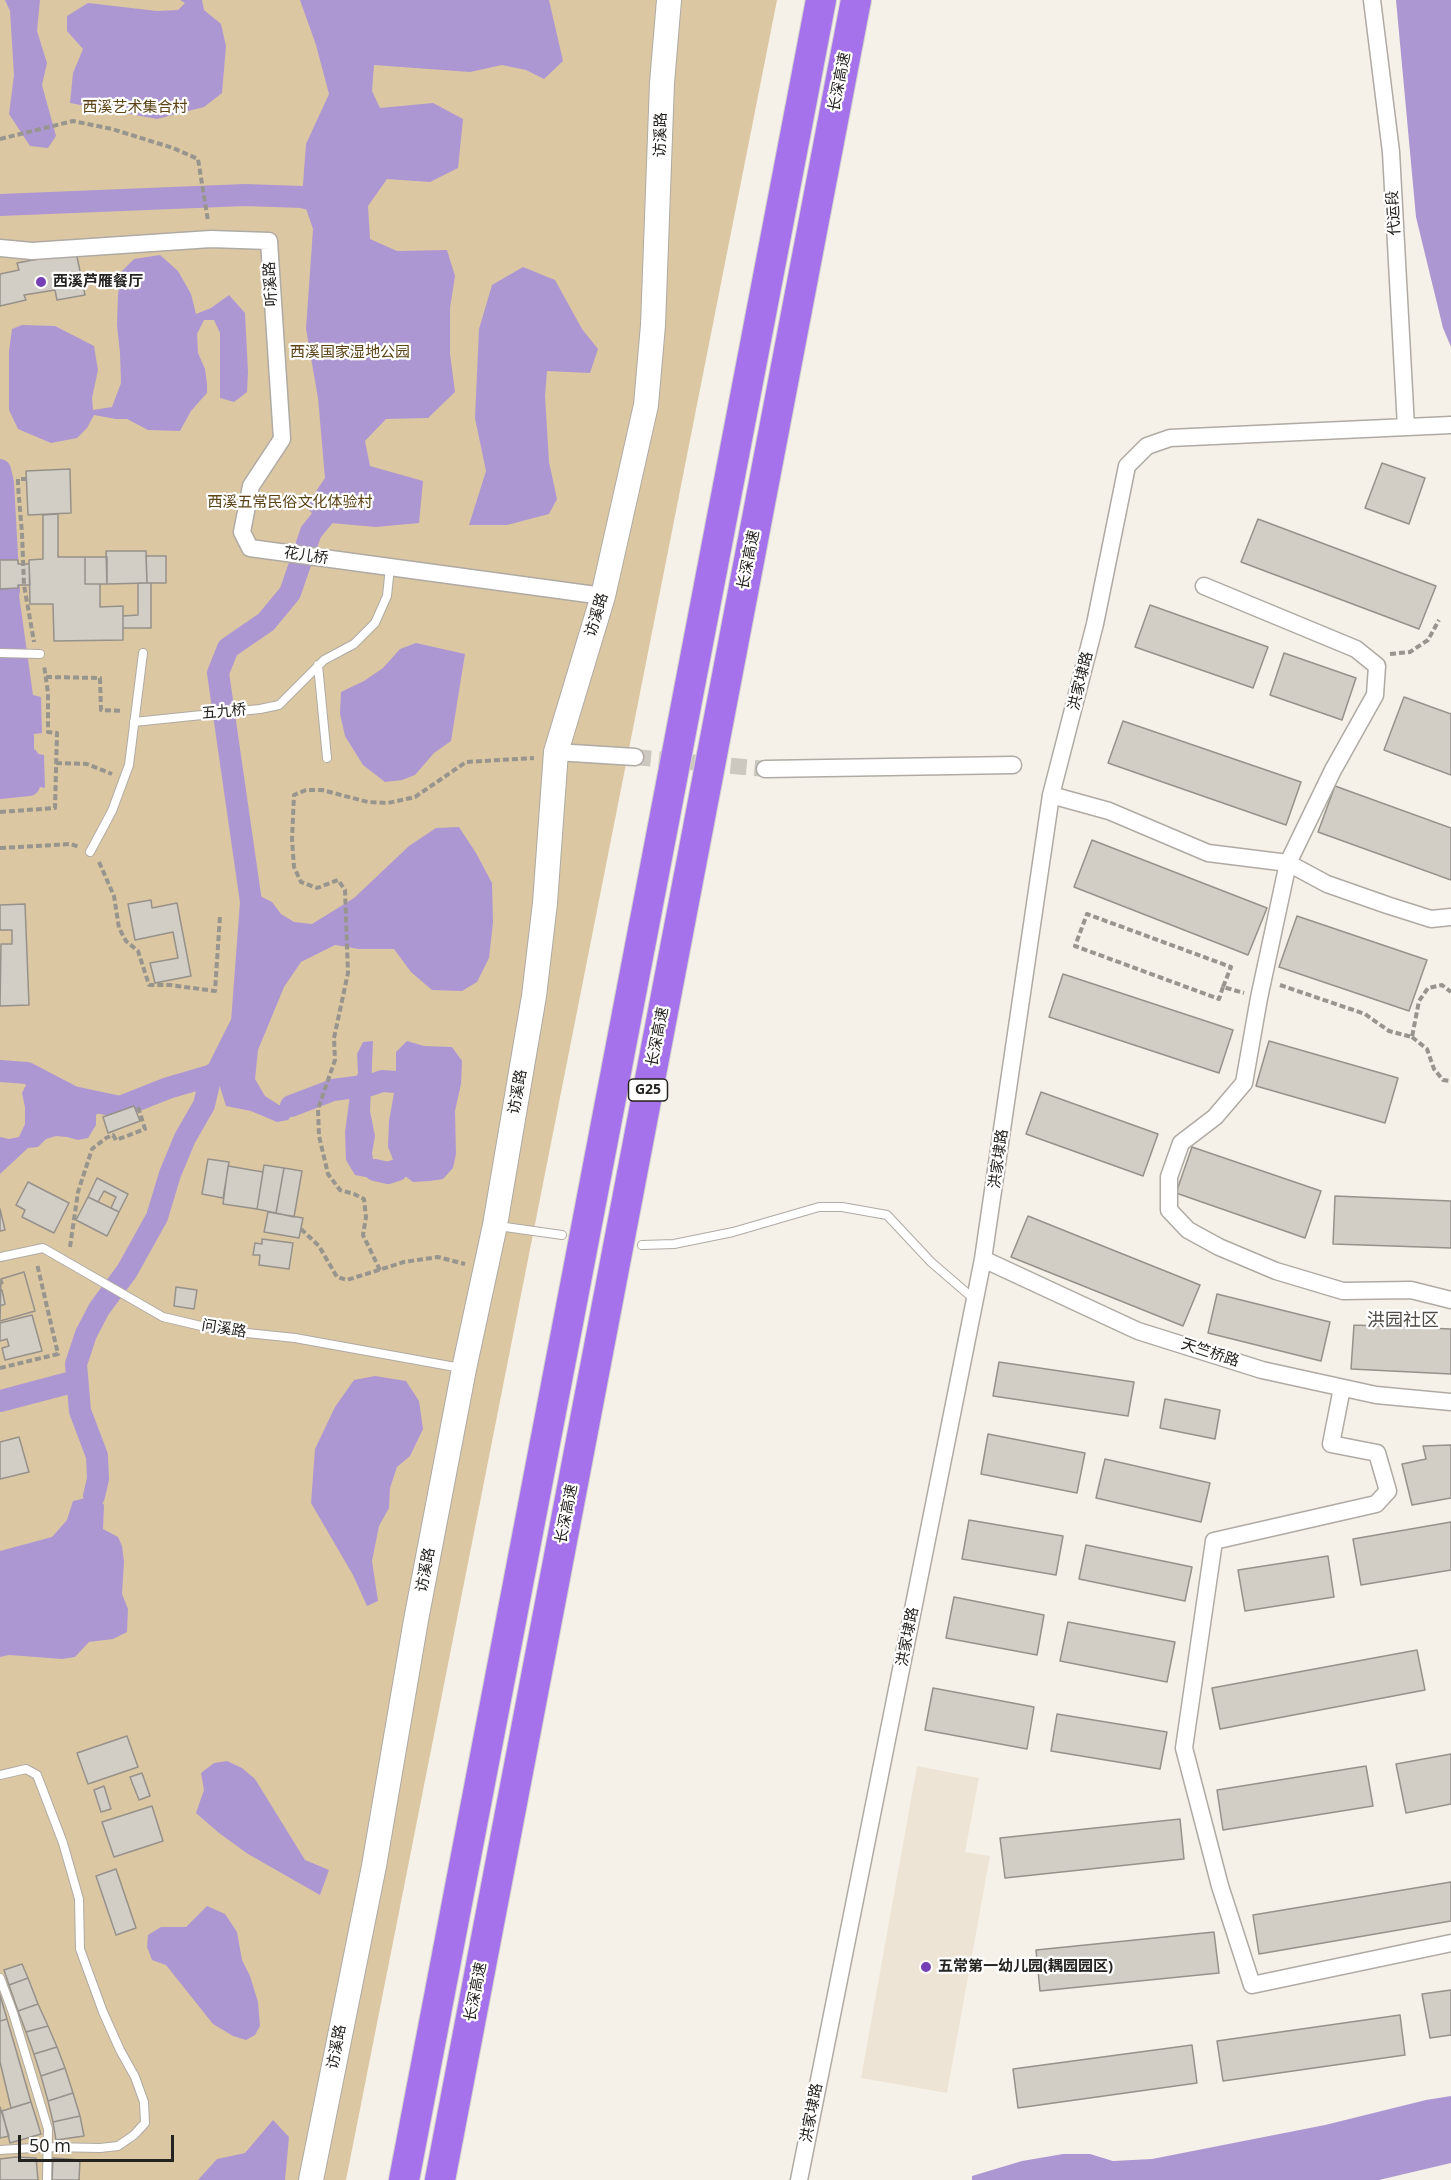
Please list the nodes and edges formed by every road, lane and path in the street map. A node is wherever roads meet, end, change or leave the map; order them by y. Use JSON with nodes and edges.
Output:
{"nodes":[{"id":1,"x":669,"y":0,"type":"edge"},
{"id":2,"x":820,"y":0,"type":"edge"},
{"id":3,"x":856,"y":0,"type":"edge"},
{"id":4,"x":1372,"y":0,"type":"edge"},
{"id":5,"x":0,"y":139,"type":"edge"},
{"id":6,"x":211,"y":239,"type":"junction"},
{"id":7,"x":0,"y":248,"type":"edge"},
{"id":8,"x":1451,"y":425,"type":"edge"},
{"id":9,"x":1406,"y":427,"type":"junction"},
{"id":10,"x":250,"y":548,"type":"joint"},
{"id":11,"x":390,"y":567,"type":"junction"},
{"id":12,"x":1204,"y":586,"type":"dead end"},
{"id":13,"x":603,"y":596,"type":"junction"},
{"id":14,"x":1439,"y":620,"type":"dead end"},
{"id":15,"x":0,"y":653,"type":"edge"},
{"id":16,"x":143,"y":653,"type":"dead end"},
{"id":17,"x":40,"y":654,"type":"dead end"},
{"id":18,"x":1363,"y":654,"type":"junction"},
{"id":19,"x":318,"y":665,"type":"junction"},
{"id":20,"x":46,"y":677,"type":"dead end"},
{"id":21,"x":136,"y":711,"type":"junction"},
{"id":22,"x":134,"y":722,"type":"junction"},
{"id":23,"x":556,"y":755,"type":"junction"},
{"id":24,"x":635,"y":756,"type":"tunnel mouth"},
{"id":25,"x":327,"y":758,"type":"dead end"},
{"id":26,"x":56,"y":763,"type":"dead end"},
{"id":27,"x":1013,"y":765,"type":"dead end"},
{"id":28,"x":765,"y":769,"type":"tunnel mouth"},
{"id":29,"x":123,"y":781,"type":"junction"},
{"id":30,"x":1052,"y":795,"type":"junction"},
{"id":31,"x":0,"y":848,"type":"edge"},
{"id":32,"x":90,"y":852,"type":"junction"},
{"id":33,"x":1288,"y":863,"type":"junction"},
{"id":34,"x":220,"y":916,"type":"dead end"},
{"id":35,"x":1451,"y":917,"type":"edge"},
{"id":36,"x":1223,"y":987,"type":"junction"},
{"id":37,"x":1260,"y":992,"type":"junction"},
{"id":38,"x":1451,"y":992,"type":"edge"},
{"id":39,"x":1412,"y":1037,"type":"junction"},
{"id":40,"x":1451,"y":1081,"type":"edge"},
{"id":41,"x":138,"y":1107,"type":"dead end"},
{"id":42,"x":495,"y":1225,"type":"junction"},
{"id":43,"x":301,"y":1229,"type":"dead end"},
{"id":44,"x":562,"y":1235,"type":"dead end"},
{"id":45,"x":642,"y":1245,"type":"dead end"},
{"id":46,"x":34,"y":1250,"type":"junction"},
{"id":47,"x":0,"y":1257,"type":"edge"},
{"id":48,"x":983,"y":1259,"type":"junction"},
{"id":49,"x":68,"y":1262,"type":"junction"},
{"id":50,"x":486,"y":1268,"type":"junction"},
{"id":51,"x":380,"y":1270,"type":"junction"},
{"id":52,"x":975,"y":1300,"type":"junction"},
{"id":53,"x":1451,"y":1300,"type":"edge"},
{"id":54,"x":0,"y":1368,"type":"edge"},
{"id":55,"x":465,"y":1369,"type":"junction"},
{"id":56,"x":1342,"y":1388,"type":"junction"},
{"id":57,"x":1451,"y":1402,"type":"edge"},
{"id":58,"x":0,"y":1775,"type":"edge"},
{"id":59,"x":1451,"y":1943,"type":"edge"},
{"id":60,"x":0,"y":1978,"type":"edge"},
{"id":61,"x":49,"y":2147,"type":"junction"},
{"id":62,"x":0,"y":2150,"type":"edge"},
{"id":63,"x":47,"y":2180,"type":"edge"},
{"id":64,"x":311,"y":2180,"type":"edge"},
{"id":65,"x":404,"y":2180,"type":"edge"},
{"id":66,"x":440,"y":2180,"type":"edge"},
{"id":67,"x":799,"y":2180,"type":"edge"}],
"edges":[{"from":1,"to":13,"type":"street","name":"访溪路"},
{"from":2,"to":65,"type":"highway","number":"G25"},
{"from":3,"to":66,"type":"highway","name":"长深高速","number":"G25"},
{"from":4,"to":9,"type":"street","name":"代运段"},
{"from":5,"to":6,"type":"path"},
{"from":6,"to":7,"type":"street","name":"听溪路"},
{"from":6,"to":10,"type":"street","name":"听溪路"},
{"from":8,"to":9,"type":"street","name":"洪家埭路"},
{"from":9,"to":30,"type":"street","name":"洪家埭路"},
{"from":10,"to":11,"type":"street","name":"花儿桥"},
{"from":11,"to":13,"type":"street"},
{"from":11,"to":19,"type":"lane","name":"五九桥"},
{"from":12,"to":18,"type":"street"},
{"from":13,"to":23,"type":"street","name":"访溪路"},
{"from":14,"to":18,"type":"path"},
{"from":15,"to":17,"type":"lane"},
{"from":16,"to":21,"type":"lane"},
{"from":18,"to":33,"type":"street"},
{"from":19,"to":22,"type":"lane","name":"五九桥"},
{"from":19,"to":25,"type":"lane"},
{"from":20,"to":21,"type":"path"},
{"from":21,"to":22,"type":"lane"},
{"from":22,"to":29,"type":"lane"},
{"from":23,"to":24,"type":"street"},
{"from":23,"to":42,"type":"street","name":"访溪路"},
{"from":23,"to":51,"type":"path"},
{"from":26,"to":29,"type":"path"},
{"from":27,"to":28,"type":"street"},
{"from":29,"to":32,"type":"lane"},
{"from":30,"to":33,"type":"street"},
{"from":30,"to":48,"type":"street","name":"洪家埭路"},
{"from":31,"to":32,"type":"path"},
{"from":32,"to":34,"type":"path"},
{"from":33,"to":35,"type":"street"},
{"from":33,"to":37,"type":"street"},
{"from":36,"to":36,"type":"path"},
{"from":36,"to":37,"type":"path"},
{"from":37,"to":39,"type":"path"},
{"from":37,"to":53,"type":"street"},
{"from":38,"to":39,"type":"path"},
{"from":39,"to":40,"type":"path"},
{"from":41,"to":49,"type":"path"},
{"from":42,"to":44,"type":"lane"},
{"from":42,"to":50,"type":"street","name":"访溪路"},
{"from":43,"to":51,"type":"path"},
{"from":45,"to":52,"type":"lane"},
{"from":46,"to":47,"type":"lane","name":"问溪路"},
{"from":46,"to":49,"type":"lane","name":"问溪路"},
{"from":46,"to":54,"type":"path"},
{"from":48,"to":52,"type":"street","name":"洪家埭路"},
{"from":48,"to":56,"type":"street","name":"天竺桥路"},
{"from":49,"to":55,"type":"lane","name":"问溪路"},
{"from":50,"to":51,"type":"path"},
{"from":50,"to":55,"type":"street","name":"访溪路"},
{"from":52,"to":67,"type":"street","name":"洪家埭路"},
{"from":55,"to":64,"type":"street","name":"访溪路"},
{"from":56,"to":57,"type":"street","name":"天竺桥路"},
{"from":56,"to":59,"type":"street"},
{"from":58,"to":61,"type":"lane"},
{"from":60,"to":61,"type":"lane"},
{"from":61,"to":62,"type":"lane"},
{"from":61,"to":63,"type":"lane"}]}
